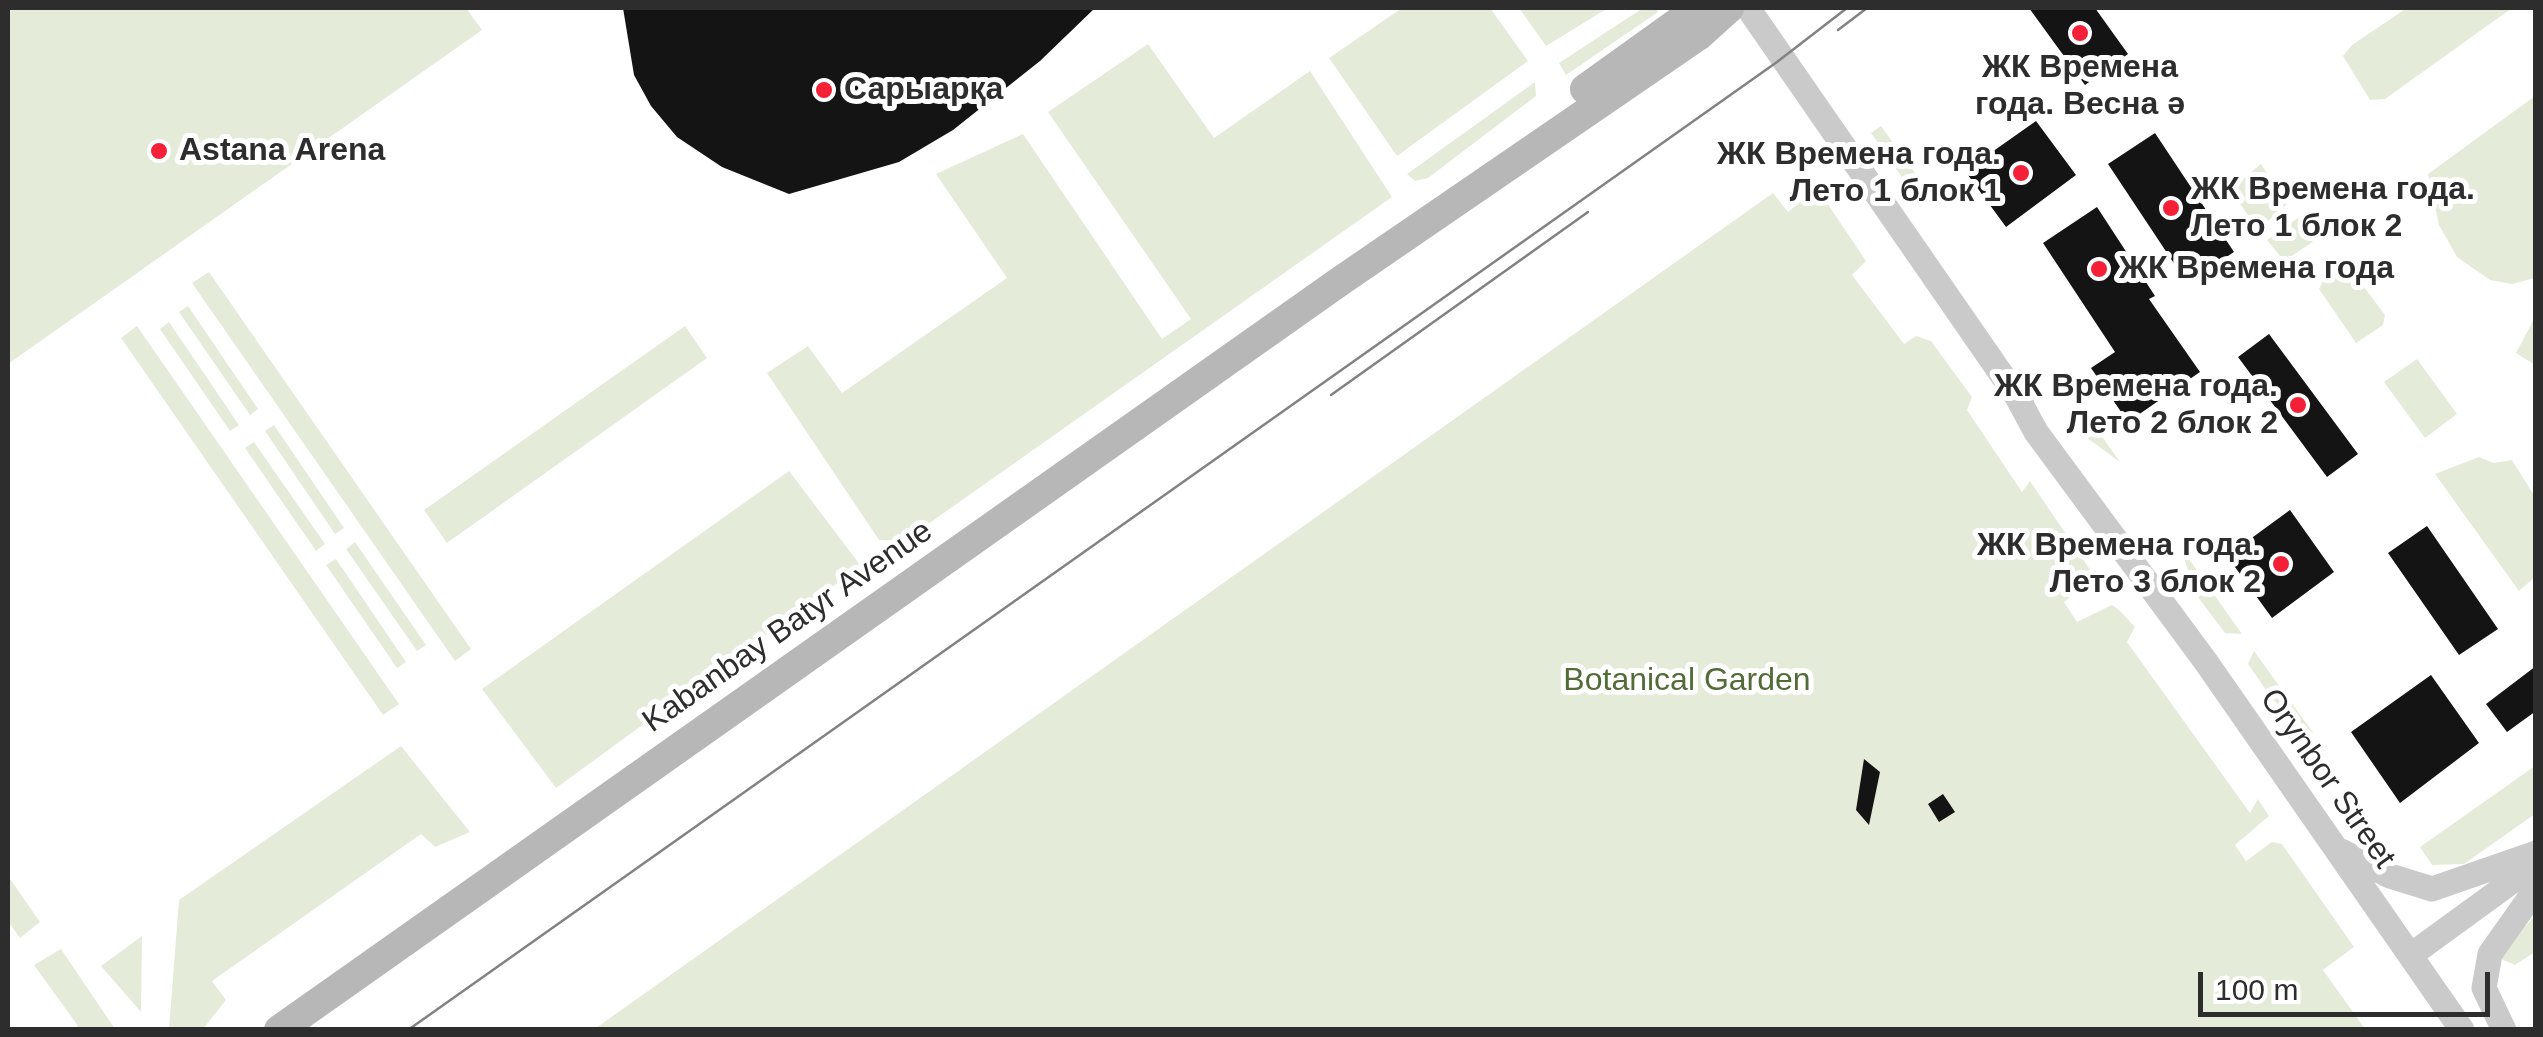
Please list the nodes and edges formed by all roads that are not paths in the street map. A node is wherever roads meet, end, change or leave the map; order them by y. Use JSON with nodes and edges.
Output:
{"nodes":[{"id":1,"x":1712,"y":8,"type":"edge"},
{"id":2,"x":1730,"y":8,"type":"edge"},
{"id":3,"x":1748,"y":8,"type":"edge"},
{"id":4,"x":1339,"y":282,"type":"junction"},
{"id":5,"x":2336,"y":848,"type":"junction"},
{"id":6,"x":2536,"y":853,"type":"edge"},
{"id":7,"x":2536,"y":864,"type":"edge"},
{"id":8,"x":2536,"y":889,"type":"edge"},
{"id":9,"x":2411,"y":955,"type":"junction"},
{"id":10,"x":279,"y":1030,"type":"edge"},
{"id":11,"x":2462,"y":1030,"type":"edge"},
{"id":12,"x":2504,"y":1030,"type":"edge"}],
"edges":[{"from":1,"to":4,"type":"main road","name":"Kabanbay Batyr Avenue"},
{"from":2,"to":4,"type":"main road","name":"Kabanbay Batyr Avenue"},
{"from":3,"to":5,"type":"street","name":"Orynbor Street"},
{"from":4,"to":10,"type":"main road","name":"Kabanbay Batyr Avenue"},
{"from":5,"to":6,"type":"street"},
{"from":5,"to":9,"type":"street","name":"Orynbor Street"},
{"from":7,"to":9,"type":"street"},
{"from":8,"to":12,"type":"street"},
{"from":9,"to":11,"type":"street","name":"Orynbor Street"}]}
